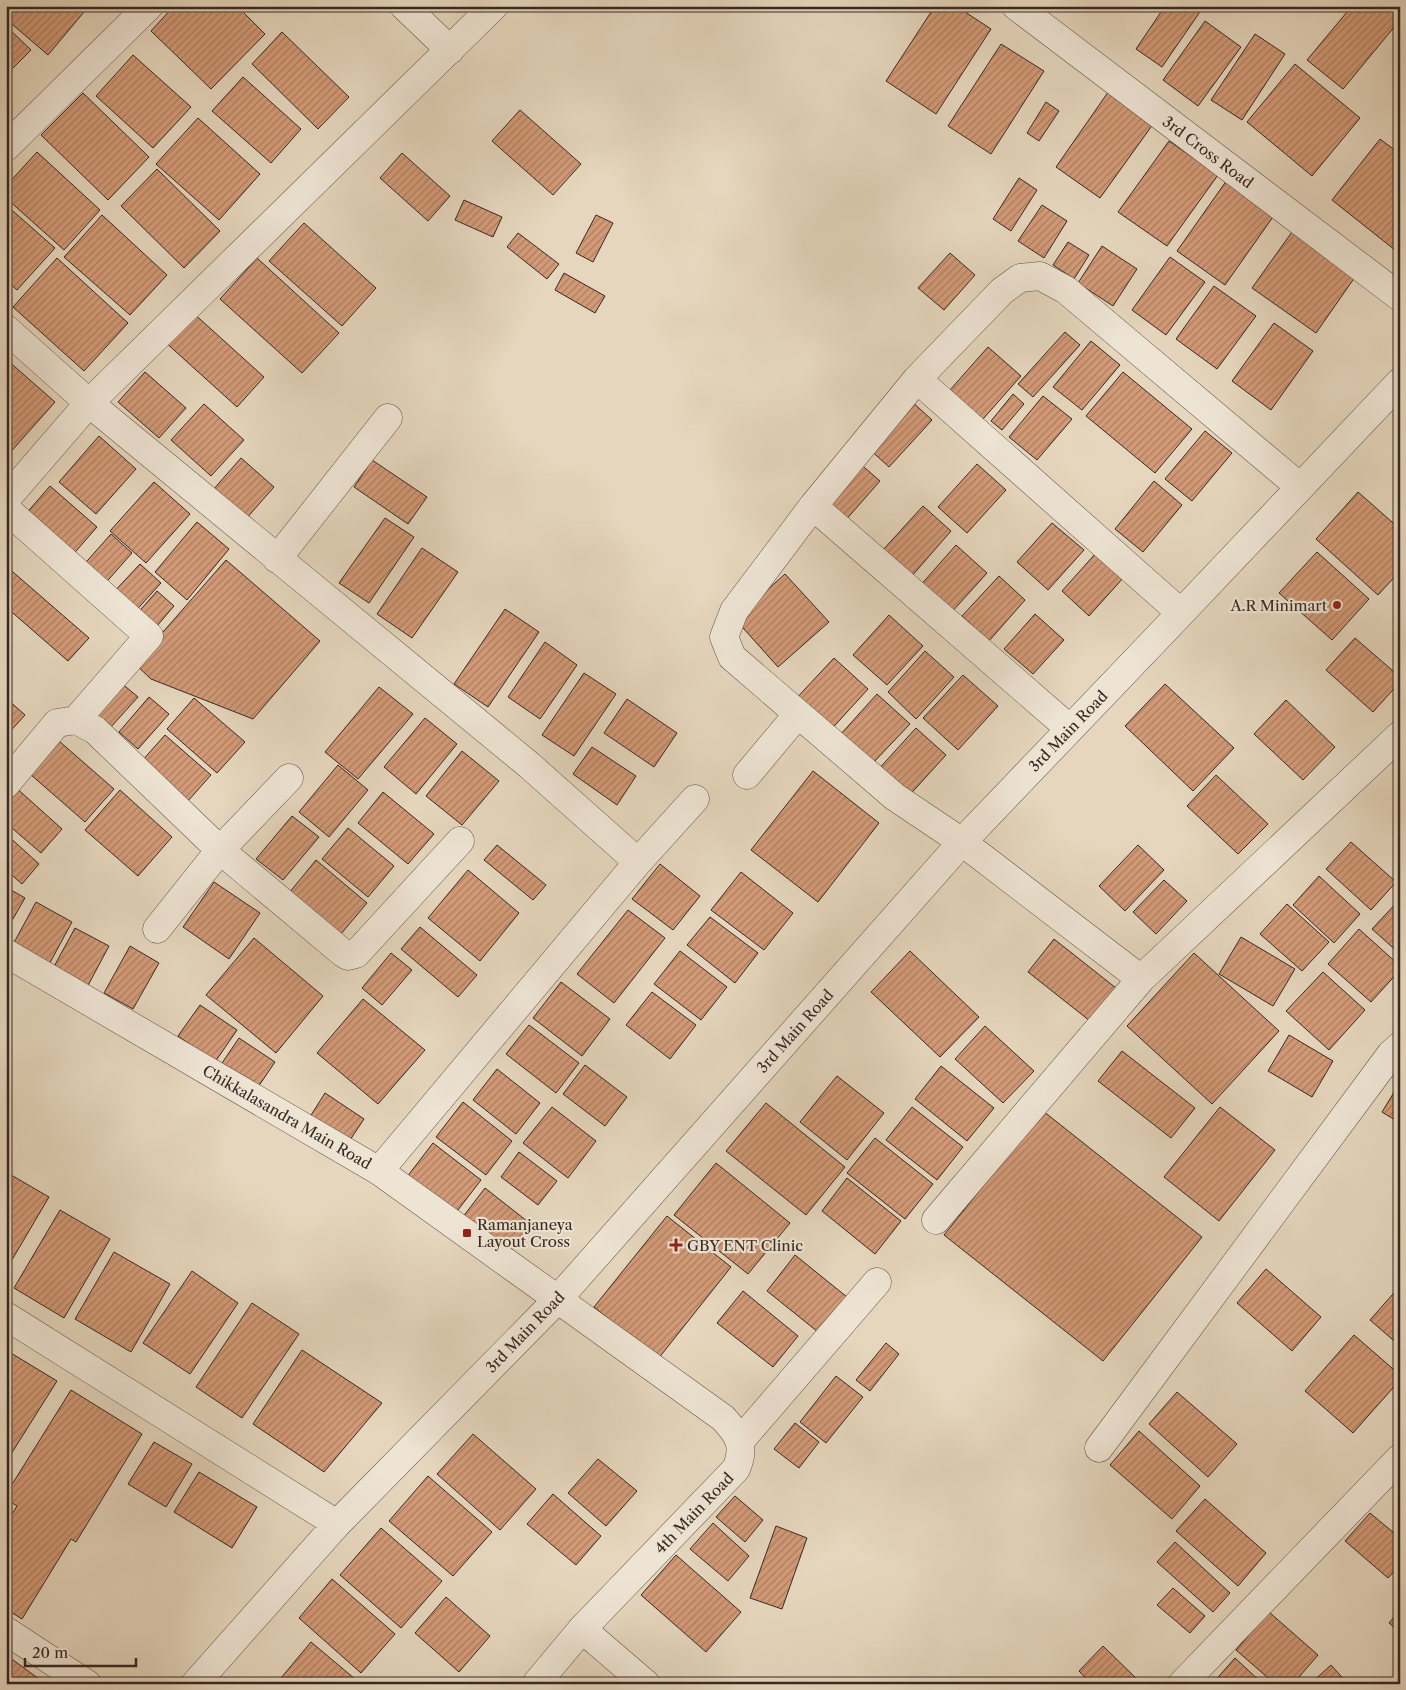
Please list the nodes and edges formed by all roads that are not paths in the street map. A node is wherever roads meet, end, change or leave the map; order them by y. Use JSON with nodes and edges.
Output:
{"nodes":[{"id":1,"x":149,"y":6,"type":"edge"},
{"id":2,"x":404,"y":6,"type":"edge"},
{"id":3,"x":494,"y":6,"type":"edge"},
{"id":4,"x":1016,"y":6,"type":"edge"},
{"id":5,"x":450,"y":50,"type":"junction"},
{"id":6,"x":6,"y":147,"type":"edge"},
{"id":7,"x":1400,"y":297,"type":"edge"},
{"id":8,"x":6,"y":329,"type":"edge"},
{"id":9,"x":917,"y":379,"type":"junction"},
{"id":10,"x":1400,"y":382,"type":"edge"},
{"id":11,"x":89,"y":403,"type":"junction"},
{"id":12,"x":388,"y":418,"type":"dead end"},
{"id":13,"x":1300,"y":487,"type":"junction"},
{"id":14,"x":6,"y":500,"type":"edge"},
{"id":15,"x":814,"y":506,"type":"junction"},
{"id":16,"x":6,"y":510,"type":"edge"},
{"id":17,"x":277,"y":559,"type":"junction"},
{"id":18,"x":1181,"y":613,"type":"junction"},
{"id":19,"x":798,"y":714,"type":"junction"},
{"id":20,"x":76,"y":720,"type":"junction"},
{"id":21,"x":1070,"y":729,"type":"junction"},
{"id":22,"x":1400,"y":734,"type":"edge"},
{"id":23,"x":747,"y":775,"type":"dead end"},
{"id":24,"x":289,"y":778,"type":"dead end"},
{"id":25,"x":6,"y":784,"type":"edge"},
{"id":26,"x":695,"y":799,"type":"dead end"},
{"id":27,"x":460,"y":841,"type":"dead end"},
{"id":28,"x":962,"y":842,"type":"junction"},
{"id":29,"x":220,"y":850,"type":"junction"},
{"id":30,"x":638,"y":862,"type":"junction"},
{"id":31,"x":157,"y":929,"type":"dead end"},
{"id":32,"x":6,"y":952,"type":"edge"},
{"id":33,"x":1141,"y":979,"type":"junction"},
{"id":34,"x":1400,"y":1046,"type":"edge"},
{"id":35,"x":379,"y":1170,"type":"junction"},
{"id":36,"x":936,"y":1220,"type":"dead end"},
{"id":37,"x":877,"y":1282,"type":"dead end"},
{"id":38,"x":557,"y":1300,"type":"junction"},
{"id":39,"x":6,"y":1316,"type":"edge"},
{"id":40,"x":740,"y":1441,"type":"junction"},
{"id":41,"x":1099,"y":1448,"type":"dead end"},
{"id":42,"x":1400,"y":1458,"type":"edge"},
{"id":43,"x":337,"y":1524,"type":"junction"},
{"id":44,"x":582,"y":1629,"type":"junction"},
{"id":45,"x":6,"y":1631,"type":"edge"},
{"id":46,"x":87,"y":1684,"type":"edge"},
{"id":47,"x":195,"y":1684,"type":"edge"},
{"id":48,"x":536,"y":1684,"type":"edge"},
{"id":49,"x":646,"y":1684,"type":"edge"},
{"id":50,"x":1182,"y":1684,"type":"edge"}],
"edges":[{"from":1,"to":6,"type":"street"},
{"from":2,"to":5,"type":"street"},
{"from":3,"to":5,"type":"street"},
{"from":4,"to":7,"type":"street","name":"3rd Cross Road"},
{"from":5,"to":11,"type":"street"},
{"from":8,"to":11,"type":"street"},
{"from":9,"to":13,"type":"street"},
{"from":9,"to":15,"type":"street"},
{"from":9,"to":18,"type":"street"},
{"from":10,"to":13,"type":"street","name":"3rd Main Road"},
{"from":11,"to":14,"type":"street"},
{"from":11,"to":17,"type":"street"},
{"from":12,"to":17,"type":"street"},
{"from":13,"to":18,"type":"street","name":"3rd Main Road"},
{"from":15,"to":19,"type":"street"},
{"from":15,"to":21,"type":"street"},
{"from":16,"to":20,"type":"street"},
{"from":17,"to":30,"type":"street"},
{"from":18,"to":21,"type":"street","name":"3rd Main Road"},
{"from":19,"to":23,"type":"street"},
{"from":19,"to":28,"type":"street"},
{"from":20,"to":25,"type":"street"},
{"from":20,"to":29,"type":"street"},
{"from":21,"to":28,"type":"street","name":"3rd Main Road"},
{"from":22,"to":33,"type":"street"},
{"from":24,"to":29,"type":"street"},
{"from":26,"to":30,"type":"street"},
{"from":27,"to":29,"type":"street"},
{"from":28,"to":33,"type":"street"},
{"from":28,"to":38,"type":"street","name":"3rd Main Road"},
{"from":29,"to":31,"type":"street"},
{"from":30,"to":35,"type":"street"},
{"from":32,"to":35,"type":"street","name":"Chikkalasandra Main Road"},
{"from":33,"to":36,"type":"street"},
{"from":34,"to":41,"type":"street"},
{"from":35,"to":38,"type":"street","name":"Chikkalasandra Main Road"},
{"from":37,"to":40,"type":"street"},
{"from":38,"to":40,"type":"street"},
{"from":38,"to":43,"type":"street","name":"3rd Main Road"},
{"from":39,"to":43,"type":"street"},
{"from":40,"to":44,"type":"street","name":"4th Main Road"},
{"from":42,"to":50,"type":"street"},
{"from":43,"to":47,"type":"street","name":"3rd Main Road"},
{"from":44,"to":48,"type":"street","name":"4th Main Road"},
{"from":44,"to":49,"type":"street"},
{"from":45,"to":46,"type":"street"}]}
